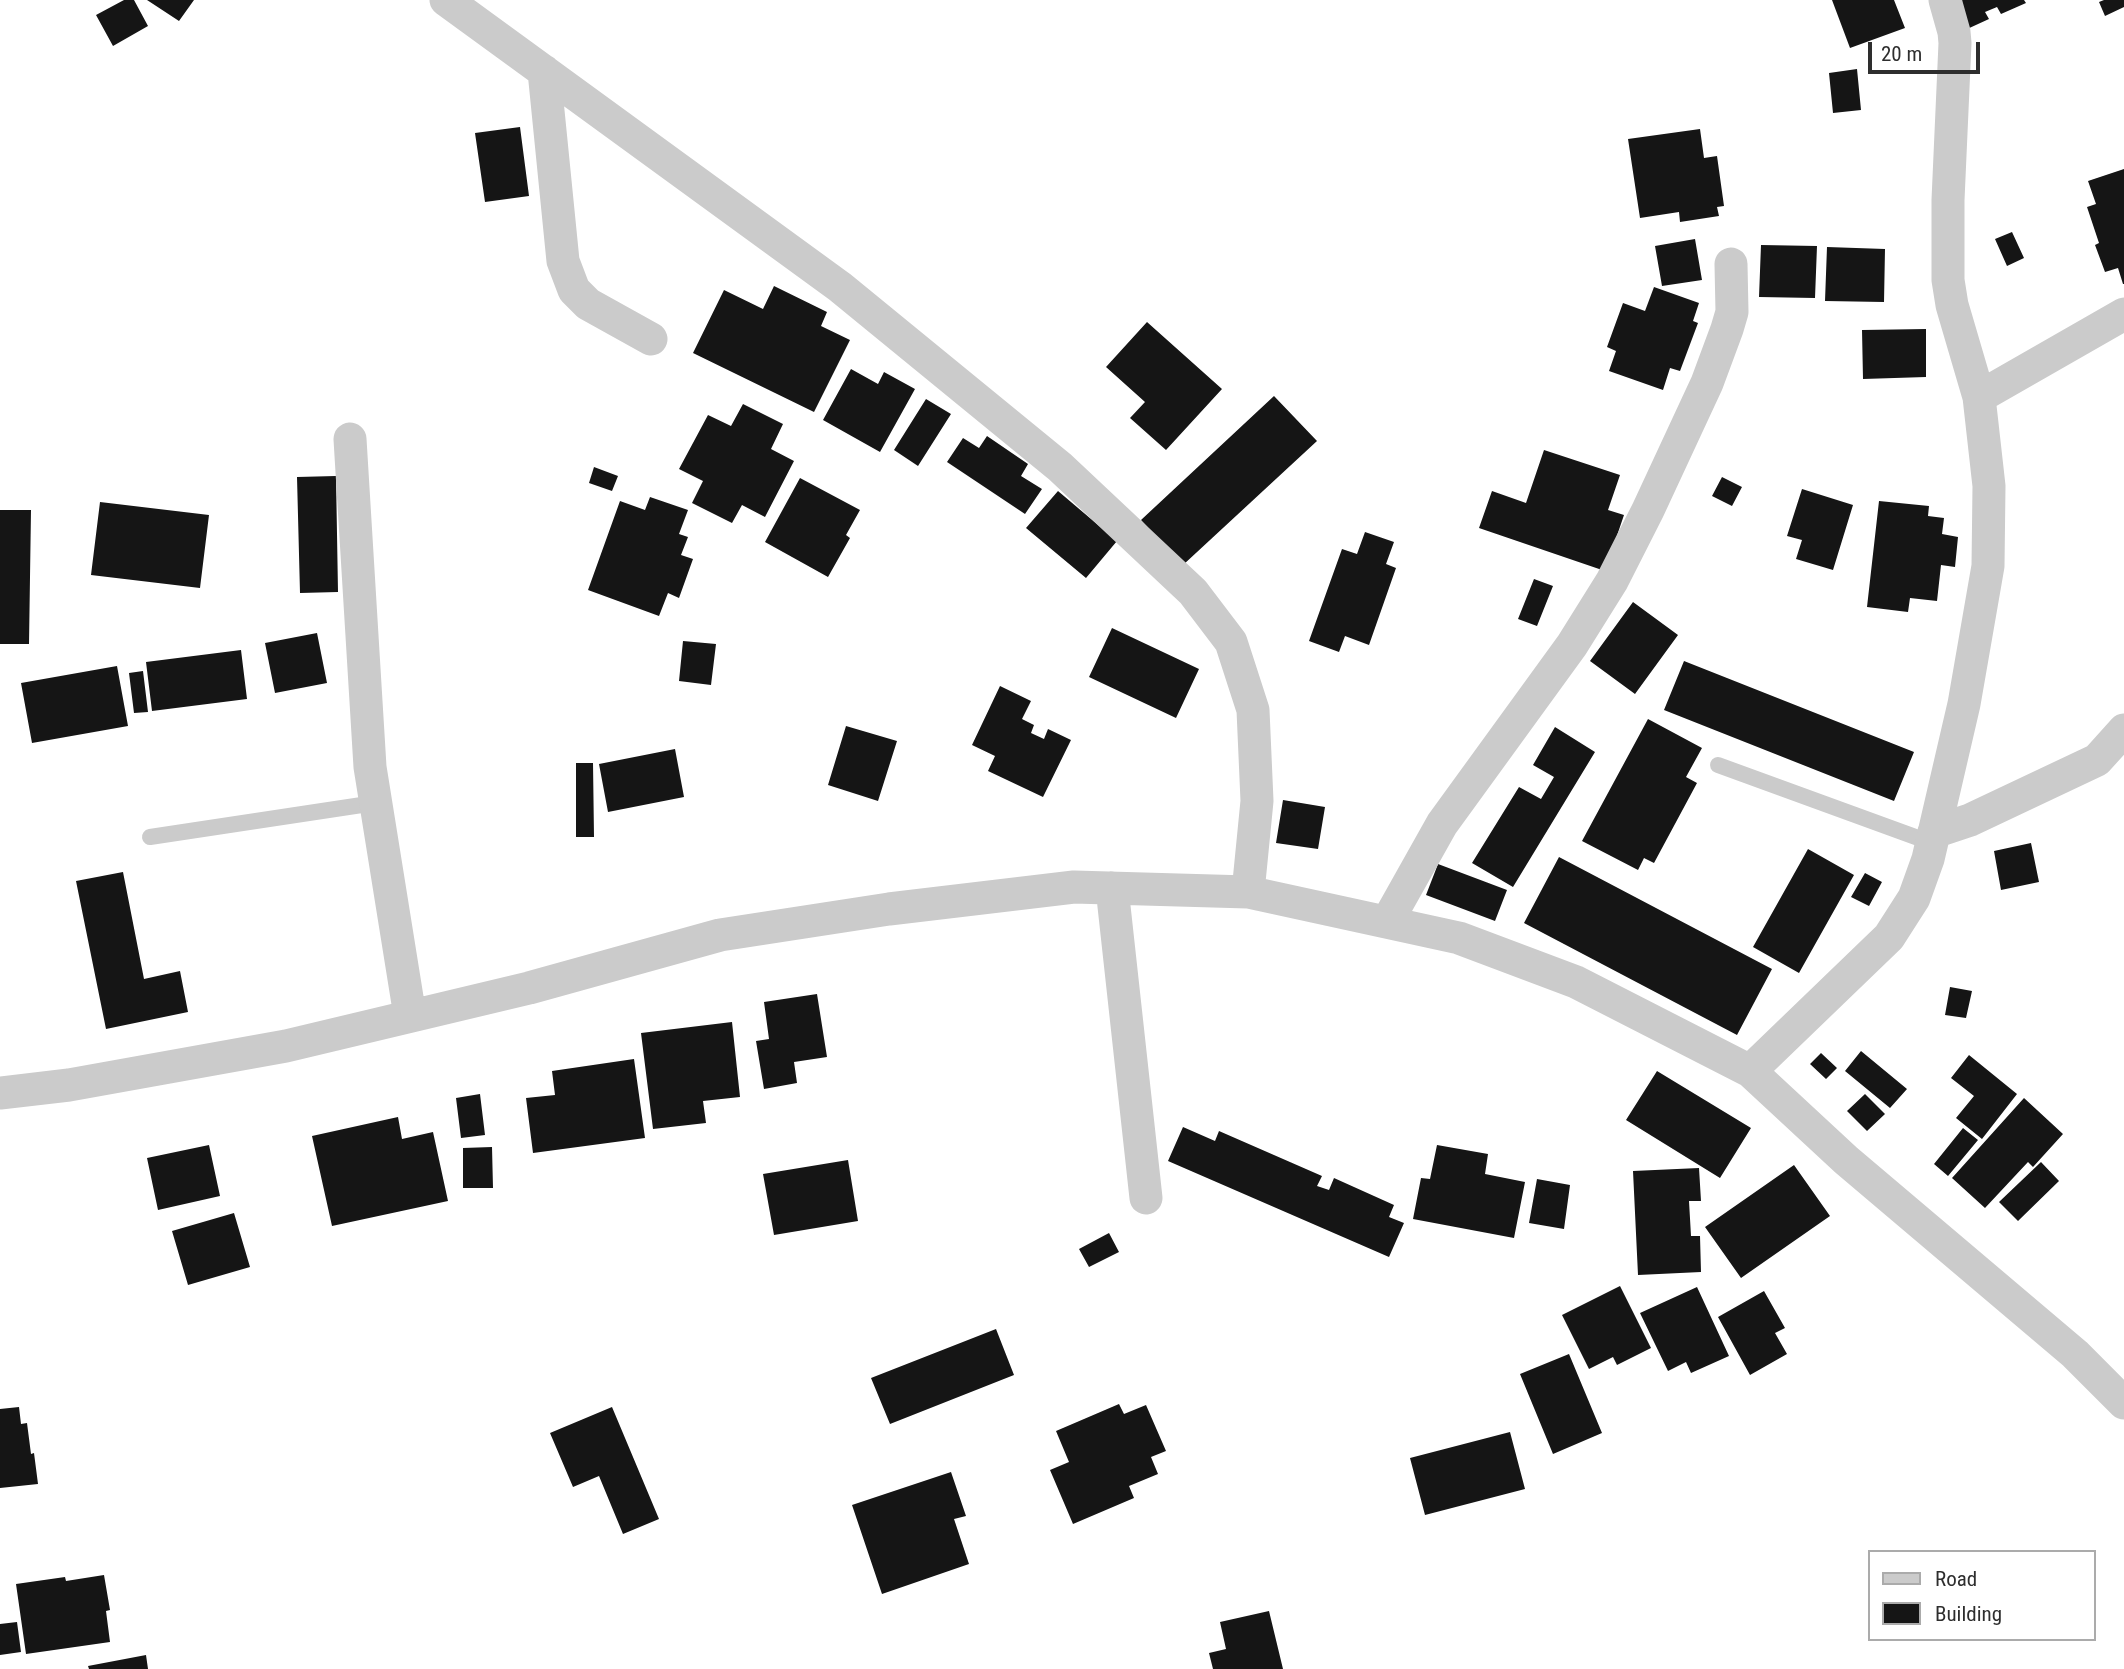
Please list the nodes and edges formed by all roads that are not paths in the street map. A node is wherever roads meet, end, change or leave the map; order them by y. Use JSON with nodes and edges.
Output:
{"nodes":[{"id":1,"x":446,"y":0,"type":"edge"},
{"id":2,"x":1945,"y":0,"type":"edge"},
{"id":3,"x":544,"y":71,"type":"junction"},
{"id":4,"x":1731,"y":264,"type":"dead end"},
{"id":5,"x":2124,"y":314,"type":"edge"},
{"id":6,"x":651,"y":340,"type":"dead end"},
{"id":7,"x":1979,"y":397,"type":"junction"},
{"id":8,"x":350,"y":439,"type":"dead end"},
{"id":9,"x":2124,"y":730,"type":"edge"},
{"id":10,"x":1718,"y":765,"type":"dead end"},
{"id":11,"x":375,"y":803,"type":"junction"},
{"id":12,"x":150,"y":837,"type":"dead end"},
{"id":13,"x":1933,"y":837,"type":"junction"},
{"id":14,"x":1112,"y":888,"type":"junction"},
{"id":15,"x":1248,"y":892,"type":"junction"},
{"id":16,"x":1387,"y":922,"type":"junction"},
{"id":17,"x":410,"y":1016,"type":"junction"},
{"id":18,"x":1750,"y":1071,"type":"junction"},
{"id":19,"x":0,"y":1093,"type":"edge"},
{"id":20,"x":1146,"y":1198,"type":"dead end"},
{"id":21,"x":2124,"y":1404,"type":"edge"}],
"edges":[{"from":1,"to":3,"type":"street"},
{"from":2,"to":7,"type":"street"},
{"from":3,"to":6,"type":"street"},
{"from":3,"to":15,"type":"street"},
{"from":4,"to":16,"type":"street"},
{"from":5,"to":7,"type":"street"},
{"from":7,"to":13,"type":"street"},
{"from":8,"to":11,"type":"street"},
{"from":9,"to":13,"type":"street"},
{"from":10,"to":13,"type":"lane"},
{"from":11,"to":12,"type":"lane"},
{"from":11,"to":17,"type":"street"},
{"from":13,"to":18,"type":"street"},
{"from":14,"to":15,"type":"street"},
{"from":14,"to":17,"type":"street"},
{"from":14,"to":20,"type":"street"},
{"from":15,"to":16,"type":"street"},
{"from":16,"to":18,"type":"street"},
{"from":17,"to":19,"type":"street"},
{"from":18,"to":21,"type":"street"}]}
